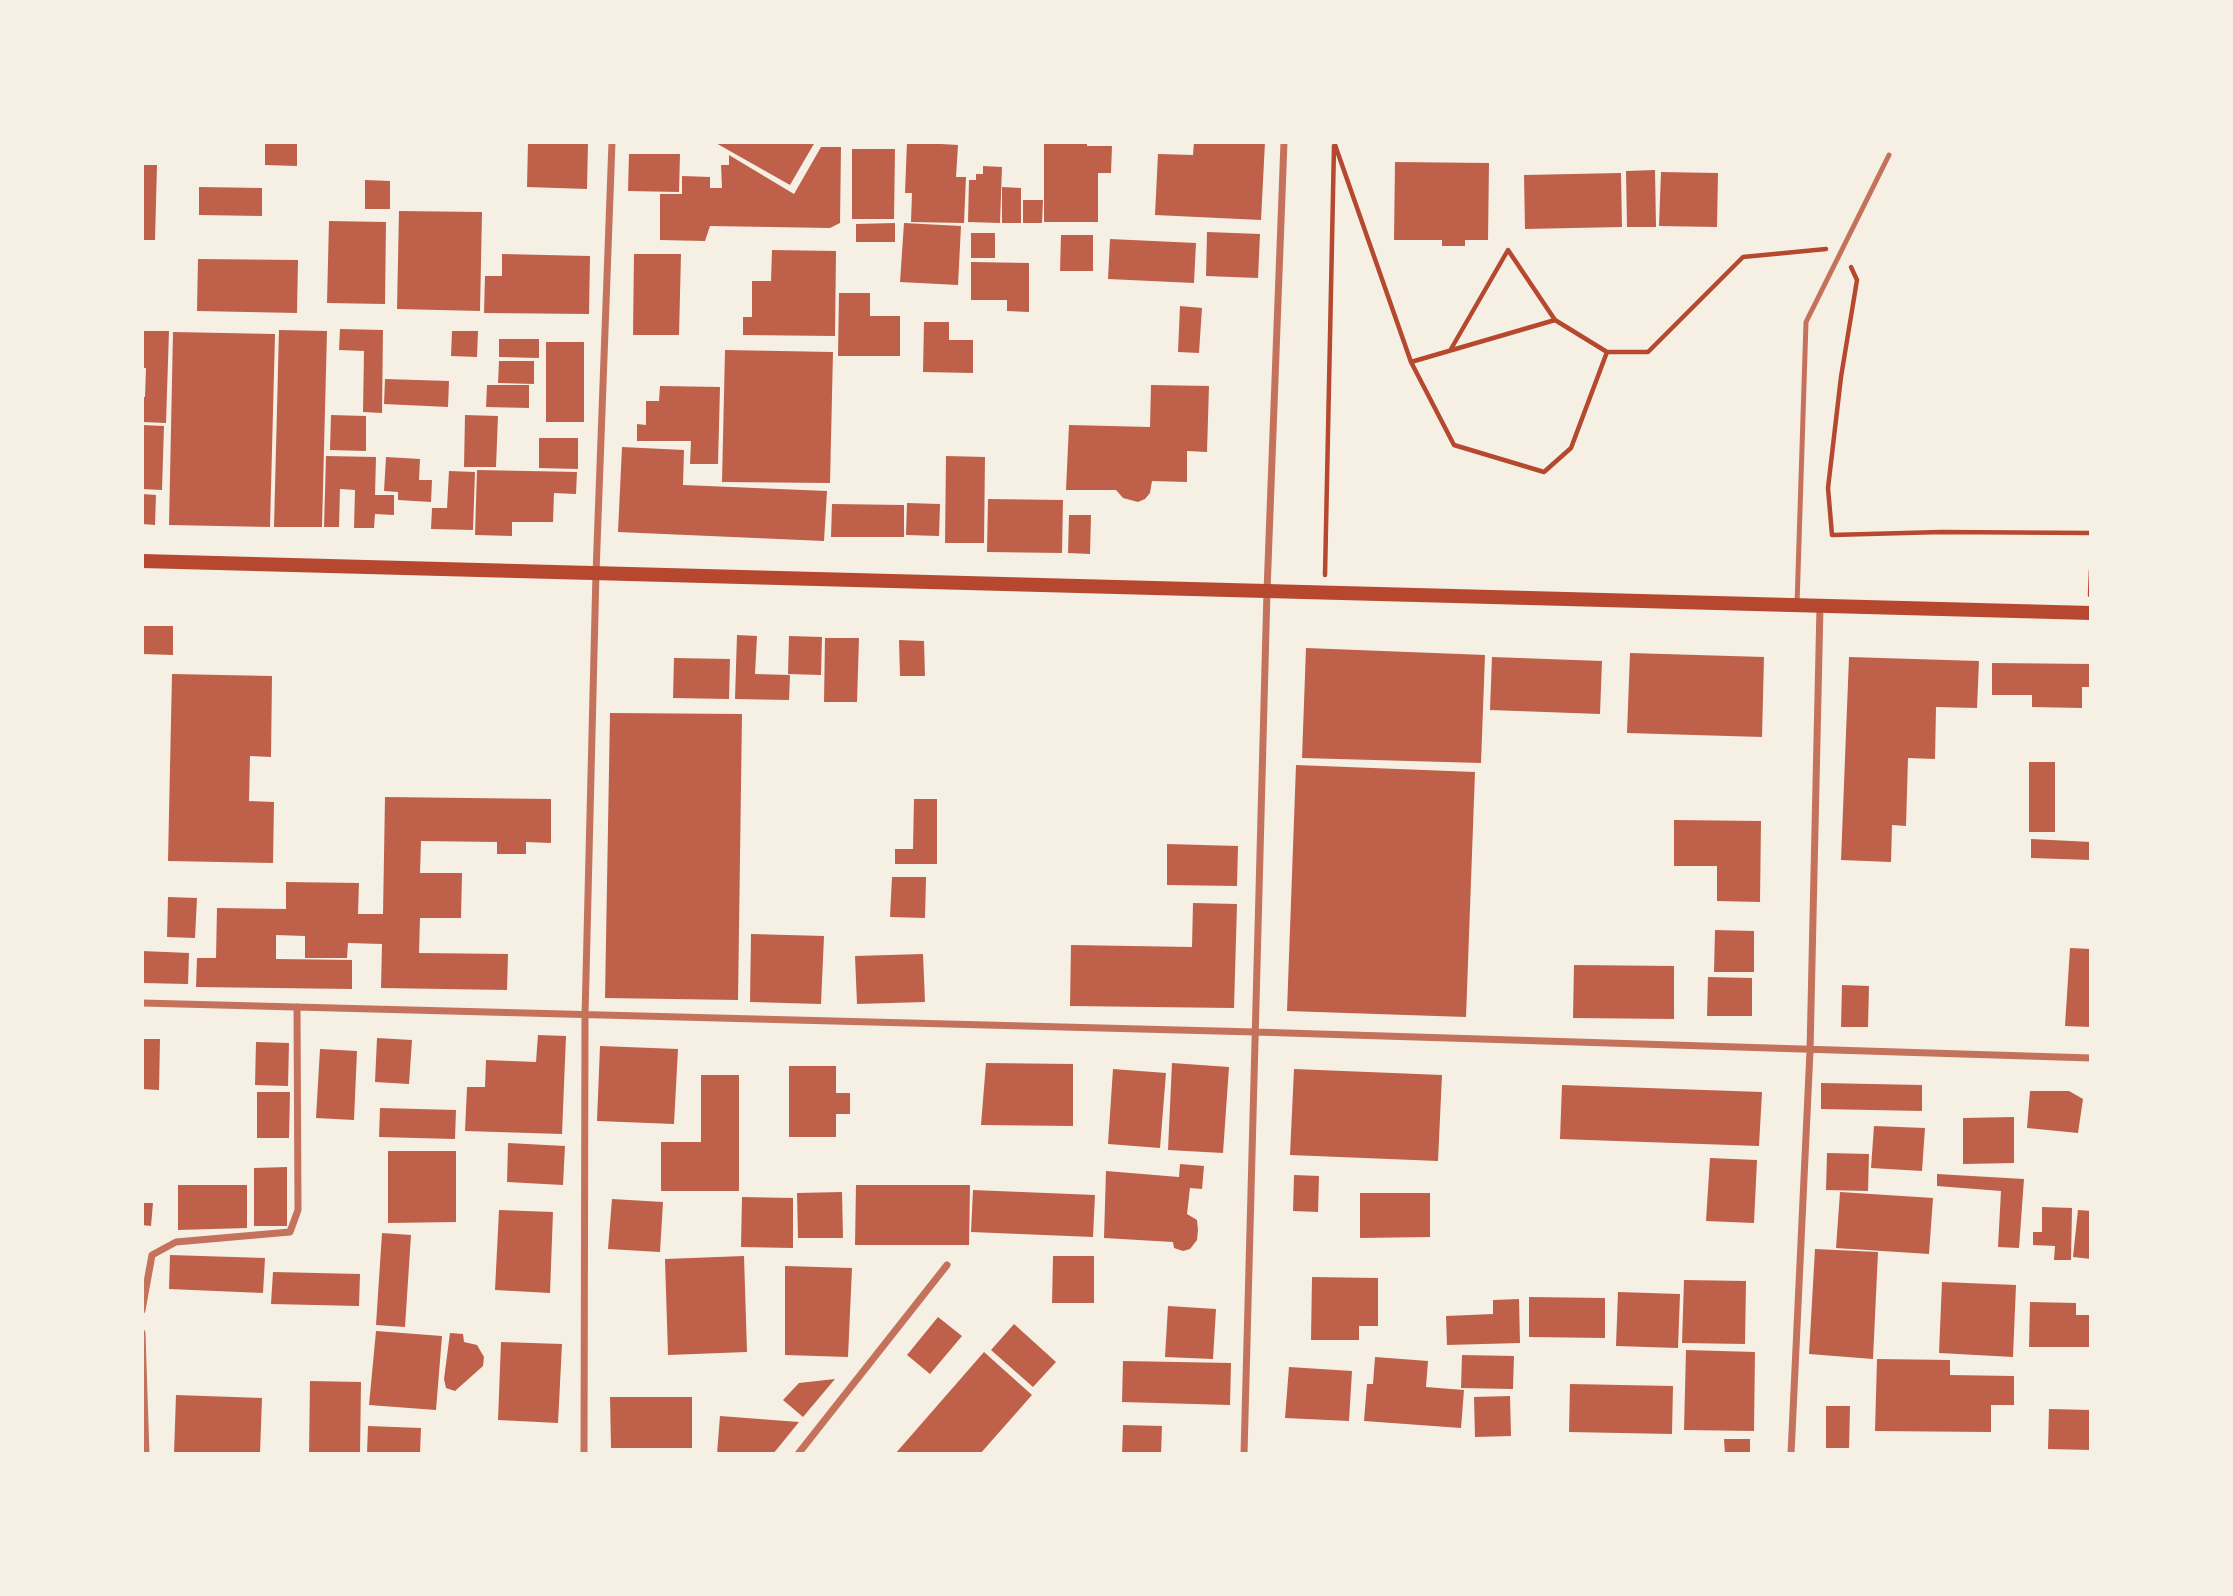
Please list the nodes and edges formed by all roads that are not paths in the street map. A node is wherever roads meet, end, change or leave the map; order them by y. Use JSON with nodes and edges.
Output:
{"nodes":[{"id":1,"x":612,"y":142,"type":"edge"},
{"id":2,"x":1284,"y":142,"type":"edge"},
{"id":3,"x":1889,"y":155,"type":"dead end"},
{"id":4,"x":142,"y":561,"type":"edge"},
{"id":5,"x":596,"y":573,"type":"junction"},
{"id":6,"x":1267,"y":591,"type":"junction"},
{"id":7,"x":1797,"y":605,"type":"junction"},
{"id":8,"x":1820,"y":606,"type":"junction"},
{"id":9,"x":2091,"y":613,"type":"edge"},
{"id":10,"x":142,"y":1003,"type":"edge"},
{"id":11,"x":297,"y":1007,"type":"junction"},
{"id":12,"x":585,"y":1016,"type":"junction"},
{"id":13,"x":1255,"y":1032,"type":"junction"},
{"id":14,"x":1810,"y":1051,"type":"junction"},
{"id":15,"x":2091,"y":1058,"type":"edge"},
{"id":16,"x":947,"y":1265,"type":"dead end"},
{"id":17,"x":142,"y":1310,"type":"edge"},
{"id":18,"x":142,"y":1333,"type":"edge"},
{"id":19,"x":146,"y":1454,"type":"edge"},
{"id":20,"x":584,"y":1454,"type":"edge"},
{"id":21,"x":798,"y":1454,"type":"edge"},
{"id":22,"x":1244,"y":1454,"type":"edge"},
{"id":23,"x":1791,"y":1454,"type":"edge"}],
"edges":[{"from":1,"to":5,"type":"street"},
{"from":2,"to":6,"type":"street"},
{"from":3,"to":7,"type":"lane"},
{"from":4,"to":5,"type":"main road"},
{"from":5,"to":6,"type":"main road"},
{"from":5,"to":12,"type":"street"},
{"from":6,"to":7,"type":"main road"},
{"from":6,"to":13,"type":"street"},
{"from":7,"to":8,"type":"main road"},
{"from":8,"to":9,"type":"main road"},
{"from":8,"to":14,"type":"street"},
{"from":10,"to":11,"type":"street"},
{"from":11,"to":12,"type":"street"},
{"from":11,"to":17,"type":"street"},
{"from":12,"to":13,"type":"street"},
{"from":12,"to":20,"type":"street"},
{"from":13,"to":14,"type":"street"},
{"from":13,"to":22,"type":"street"},
{"from":14,"to":15,"type":"street"},
{"from":14,"to":23,"type":"street"},
{"from":16,"to":21,"type":"street"},
{"from":18,"to":19,"type":"street"}]}
